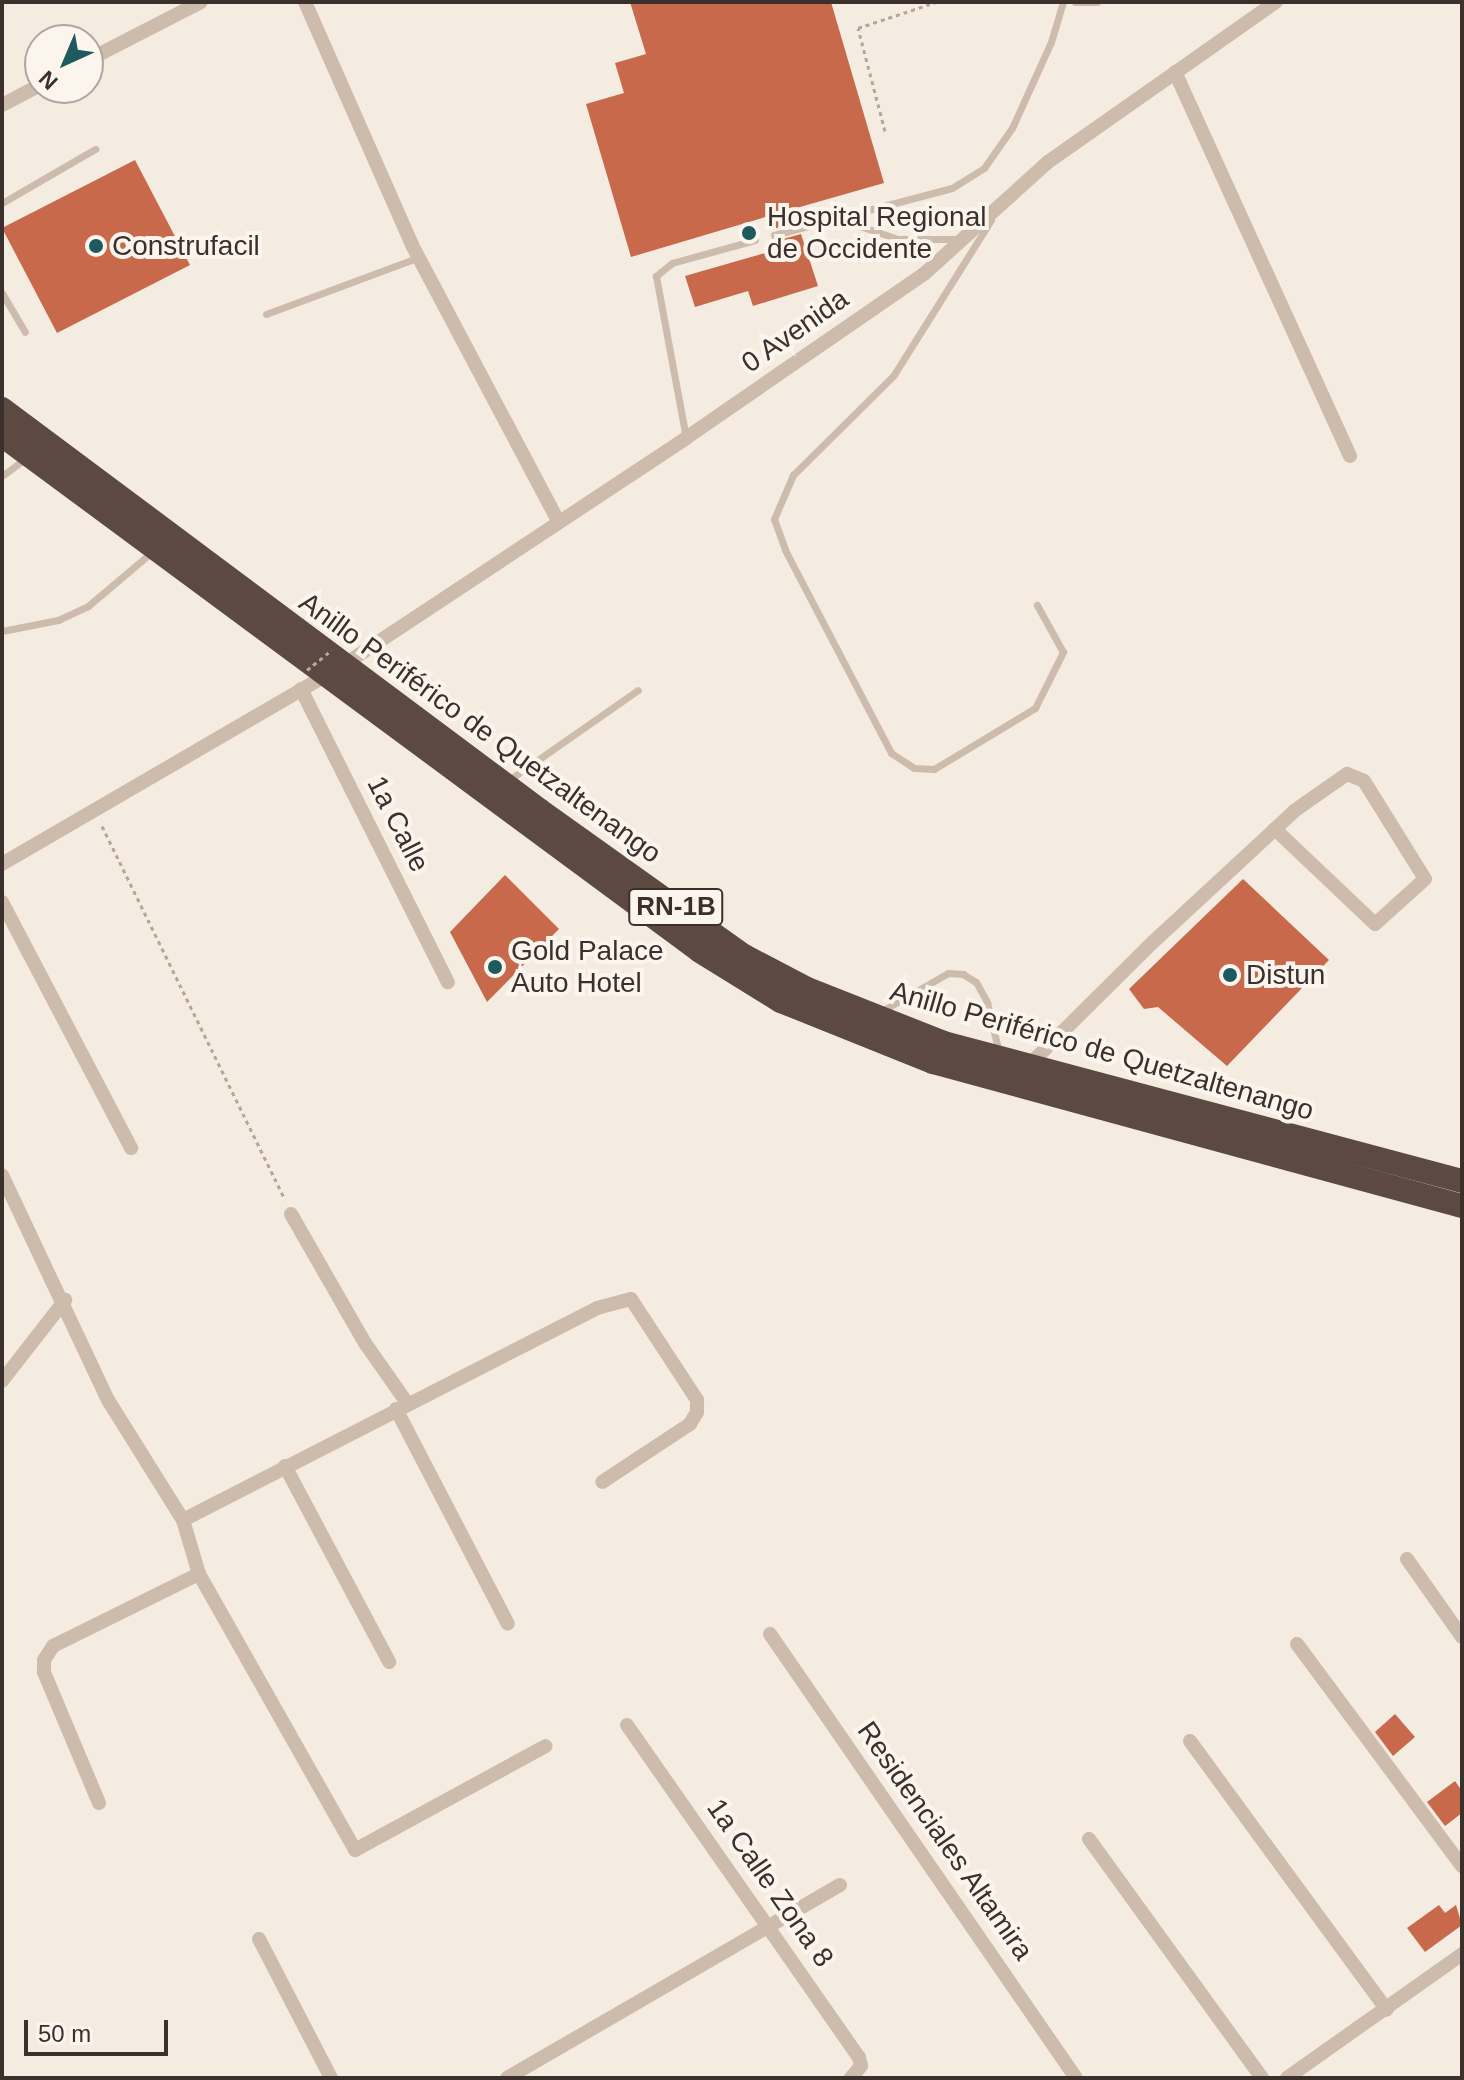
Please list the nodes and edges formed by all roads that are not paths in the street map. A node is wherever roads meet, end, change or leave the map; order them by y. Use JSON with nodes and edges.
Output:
{"nodes":[{"id":1,"x":201,"y":2,"type":"edge"},
{"id":2,"x":305,"y":2,"type":"edge"},
{"id":3,"x":1063,"y":2,"type":"edge"},
{"id":4,"x":1075,"y":2,"type":"edge"},
{"id":5,"x":1097,"y":2,"type":"edge"},
{"id":6,"x":1276,"y":2,"type":"edge"},
{"id":7,"x":104,"y":52,"type":"edge"},
{"id":8,"x":1175,"y":72,"type":"junction"},
{"id":9,"x":24,"y":93,"type":"edge"},
{"id":10,"x":2,"y":105,"type":"edge"},
{"id":11,"x":95,"y":149,"type":"dead end"},
{"id":12,"x":2,"y":203,"type":"edge"},
{"id":13,"x":996,"y":211,"type":"junction"},
{"id":14,"x":849,"y":215,"type":"junction"},
{"id":15,"x":774,"y":235,"type":"dead end"},
{"id":16,"x":963,"y":239,"type":"junction"},
{"id":17,"x":755,"y":240,"type":"dead end"},
{"id":18,"x":419,"y":257,"type":"junction"},
{"id":19,"x":2,"y":293,"type":"edge"},
{"id":20,"x":266,"y":314,"type":"dead end"},
{"id":21,"x":25,"y":332,"type":"dead end"},
{"id":22,"x":2,"y":409,"type":"edge"},
{"id":23,"x":2,"y":435,"type":"edge"},
{"id":24,"x":686,"y":438,"type":"junction"},
{"id":25,"x":29,"y":455,"type":"junction"},
{"id":26,"x":1350,"y":456,"type":"dead end"},
{"id":27,"x":2,"y":476,"type":"edge"},
{"id":28,"x":558,"y":521,"type":"junction"},
{"id":29,"x":154,"y":549,"type":"junction"},
{"id":30,"x":1037,"y":605,"type":"dead end"},
{"id":31,"x":2,"y":631,"type":"edge"},
{"id":32,"x":326,"y":666,"type":"junction"},
{"id":33,"x":301,"y":689,"type":"junction"},
{"id":34,"x":638,"y":690,"type":"dead end"},
{"id":35,"x":504,"y":784,"type":"junction"},
{"id":36,"x":1275,"y":829,"type":"junction"},
{"id":37,"x":2,"y":864,"type":"edge"},
{"id":38,"x":2,"y":902,"type":"edge"},
{"id":39,"x":448,"y":982,"type":"dead end"},
{"id":40,"x":871,"y":1018,"type":"junction"},
{"id":41,"x":1001,"y":1059,"type":"junction"},
{"id":42,"x":1028,"y":1066,"type":"junction"},
{"id":43,"x":131,"y":1148,"type":"dead end"},
{"id":44,"x":2,"y":1175,"type":"edge"},
{"id":45,"x":1462,"y":1181,"type":"edge"},
{"id":46,"x":1462,"y":1206,"type":"edge"},
{"id":47,"x":291,"y":1214,"type":"road end"},
{"id":48,"x":65,"y":1300,"type":"junction"},
{"id":49,"x":2,"y":1381,"type":"edge"},
{"id":50,"x":402,"y":1406,"type":"junction"},
{"id":51,"x":285,"y":1466,"type":"junction"},
{"id":52,"x":602,"y":1482,"type":"dead end"},
{"id":53,"x":183,"y":1520,"type":"junction"},
{"id":54,"x":1407,"y":1559,"type":"dead end"},
{"id":55,"x":199,"y":1574,"type":"junction"},
{"id":56,"x":508,"y":1624,"type":"dead end"},
{"id":57,"x":770,"y":1634,"type":"dead end"},
{"id":58,"x":1462,"y":1637,"type":"edge"},
{"id":59,"x":1297,"y":1644,"type":"dead end"},
{"id":60,"x":389,"y":1662,"type":"dead end"},
{"id":61,"x":627,"y":1725,"type":"dead end"},
{"id":62,"x":1190,"y":1741,"type":"dead end"},
{"id":63,"x":546,"y":1746,"type":"dead end"},
{"id":64,"x":99,"y":1803,"type":"dead end"},
{"id":65,"x":1089,"y":1839,"type":"dead end"},
{"id":66,"x":1462,"y":1866,"type":"edge"},
{"id":67,"x":840,"y":1885,"type":"dead end"},
{"id":68,"x":768,"y":1924,"type":"junction"},
{"id":69,"x":259,"y":1939,"type":"dead end"},
{"id":70,"x":1462,"y":1954,"type":"edge"},
{"id":71,"x":1387,"y":2010,"type":"junction"},
{"id":72,"x":854,"y":2076,"type":"edge"},
{"id":73,"x":331,"y":2078,"type":"edge"},
{"id":74,"x":507,"y":2078,"type":"edge"},
{"id":75,"x":1076,"y":2078,"type":"edge"},
{"id":76,"x":1262,"y":2078,"type":"edge"},
{"id":77,"x":1287,"y":2078,"type":"edge"}],
"edges":[{"from":1,"to":7,"type":"street"},
{"from":2,"to":18,"type":"street"},
{"from":3,"to":14,"type":"lane"},
{"from":4,"to":5,"type":"lane"},
{"from":6,"to":8,"type":"street","name":"0 Avenida"},
{"from":8,"to":13,"type":"street","name":"0 Avenida"},
{"from":8,"to":26,"type":"street"},
{"from":9,"to":10,"type":"street"},
{"from":11,"to":12,"type":"lane"},
{"from":13,"to":16,"type":"street","name":"0 Avenida"},
{"from":13,"to":30,"type":"lane"},
{"from":14,"to":15,"type":"lane"},
{"from":14,"to":16,"type":"lane"},
{"from":16,"to":24,"type":"street","name":"0 Avenida"},
{"from":17,"to":24,"type":"lane"},
{"from":18,"to":20,"type":"lane"},
{"from":18,"to":28,"type":"street"},
{"from":19,"to":21,"type":"lane"},
{"from":22,"to":32,"type":"highway","name":"Anillo Periférico de Quetzaltenango","number":"RN-1B"},
{"from":23,"to":25,"type":"highway","name":"Anillo Periférico de Quetzaltenango","number":"RN-1B"},
{"from":24,"to":28,"type":"street","name":"0 Avenida"},
{"from":25,"to":27,"type":"lane"},
{"from":25,"to":29,"type":"highway","name":"Anillo Periférico de Quetzaltenango","number":"RN-1B"},
{"from":28,"to":32,"type":"street","name":"0 Avenida"},
{"from":29,"to":31,"type":"lane"},
{"from":29,"to":32,"type":"highway","name":"Anillo Periférico de Quetzaltenango","number":"RN-1B"},
{"from":32,"to":33,"type":"street","name":"0 Avenida"},
{"from":32,"to":35,"type":"highway","name":"Anillo Periférico de Quetzaltenango","number":"RN-1B"},
{"from":32,"to":46,"type":"highway","name":"Anillo Periférico de Quetzaltenango","number":"RN-1B"},
{"from":33,"to":37,"type":"street","name":"0 Avenida"},
{"from":33,"to":39,"type":"street","name":"1a Calle"},
{"from":34,"to":35,"type":"lane"},
{"from":35,"to":40,"type":"highway","name":"Anillo Periférico de Quetzaltenango","number":"RN-1B"},
{"from":36,"to":36,"type":"street"},
{"from":36,"to":42,"type":"street"},
{"from":38,"to":43,"type":"street"},
{"from":40,"to":41,"type":"highway","name":"Anillo Periférico de Quetzaltenango","number":"RN-1B"},
{"from":40,"to":41,"type":"lane"},
{"from":41,"to":42,"type":"highway","name":"Anillo Periférico de Quetzaltenango","number":"RN-1B"},
{"from":42,"to":45,"type":"highway","name":"Anillo Periférico de Quetzaltenango","number":"RN-1B"},
{"from":44,"to":48,"type":"street"},
{"from":47,"to":50,"type":"street"},
{"from":48,"to":49,"type":"street"},
{"from":48,"to":53,"type":"street"},
{"from":50,"to":51,"type":"street"},
{"from":50,"to":52,"type":"street"},
{"from":50,"to":56,"type":"street"},
{"from":51,"to":53,"type":"street"},
{"from":51,"to":60,"type":"street"},
{"from":53,"to":55,"type":"street"},
{"from":54,"to":58,"type":"street"},
{"from":55,"to":63,"type":"street"},
{"from":55,"to":64,"type":"street"},
{"from":57,"to":75,"type":"street","name":"Residenciales Altamira"},
{"from":59,"to":66,"type":"street"},
{"from":61,"to":68,"type":"street","name":"1a Calle Zona 8"},
{"from":62,"to":71,"type":"street"},
{"from":65,"to":76,"type":"street"},
{"from":67,"to":68,"type":"street"},
{"from":68,"to":72,"type":"street","name":"1a Calle Zona 8"},
{"from":68,"to":74,"type":"street"},
{"from":69,"to":73,"type":"street"},
{"from":70,"to":71,"type":"street"},
{"from":71,"to":77,"type":"street"}]}
